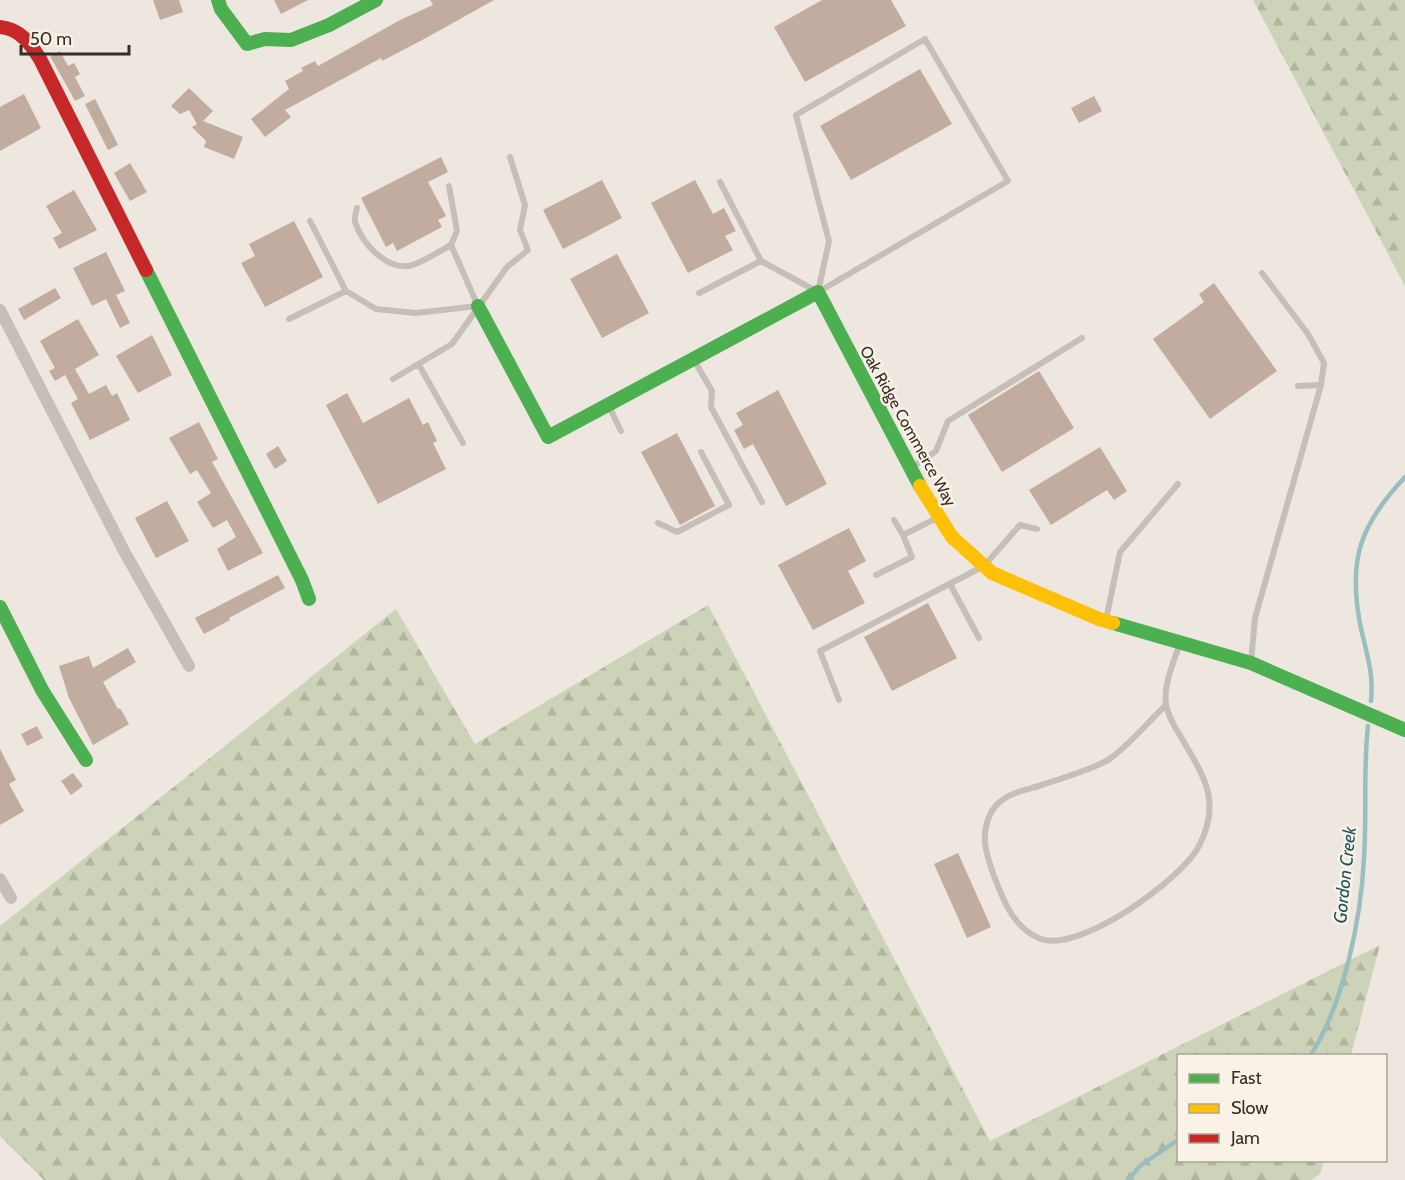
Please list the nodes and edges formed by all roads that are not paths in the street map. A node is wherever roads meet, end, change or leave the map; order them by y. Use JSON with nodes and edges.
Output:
{"nodes":[{"id":1,"x":218,"y":0,"type":"edge"},
{"id":2,"x":376,"y":0,"type":"edge"},
{"id":3,"x":0,"y":27,"type":"edge"},
{"id":4,"x":510,"y":157,"type":"dead end"},
{"id":5,"x":720,"y":182,"type":"dead end"},
{"id":6,"x":448,"y":186,"type":"dead end"},
{"id":7,"x":357,"y":208,"type":"dead end"},
{"id":8,"x":310,"y":221,"type":"dead end"},
{"id":9,"x":451,"y":245,"type":"junction"},
{"id":10,"x":761,"y":261,"type":"junction"},
{"id":11,"x":1262,"y":273,"type":"dead end"},
{"id":12,"x":346,"y":291,"type":"junction"},
{"id":13,"x":818,"y":292,"type":"junction"},
{"id":14,"x":699,"y":293,"type":"dead end"},
{"id":15,"x":478,"y":306,"type":"junction"},
{"id":16,"x":0,"y":310,"type":"edge"},
{"id":17,"x":289,"y":320,"type":"dead end"},
{"id":18,"x":1082,"y":338,"type":"dead end"},
{"id":19,"x":693,"y":359,"type":"junction"},
{"id":20,"x":418,"y":365,"type":"junction"},
{"id":21,"x":393,"y":379,"type":"dead end"},
{"id":22,"x":1321,"y":385,"type":"junction"},
{"id":23,"x":1298,"y":386,"type":"dead end"},
{"id":24,"x":608,"y":405,"type":"junction"},
{"id":25,"x":621,"y":431,"type":"dead end"},
{"id":26,"x":463,"y":443,"type":"dead end"},
{"id":27,"x":701,"y":452,"type":"dead end"},
{"id":28,"x":911,"y":469,"type":"junction"},
{"id":29,"x":1178,"y":484,"type":"dead end"},
{"id":30,"x":762,"y":502,"type":"dead end"},
{"id":31,"x":939,"y":517,"type":"junction"},
{"id":32,"x":894,"y":520,"type":"dead end"},
{"id":33,"x":658,"y":523,"type":"dead end"},
{"id":34,"x":1037,"y":530,"type":"dead end"},
{"id":35,"x":903,"y":535,"type":"junction"},
{"id":36,"x":984,"y":566,"type":"junction"},
{"id":37,"x":876,"y":575,"type":"dead end"},
{"id":38,"x":950,"y":584,"type":"junction"},
{"id":39,"x":309,"y":599,"type":"dead end"},
{"id":40,"x":0,"y":607,"type":"edge"},
{"id":41,"x":1106,"y":621,"type":"junction"},
{"id":42,"x":980,"y":638,"type":"dead end"},
{"id":43,"x":1180,"y":642,"type":"junction"},
{"id":44,"x":1251,"y":663,"type":"junction"},
{"id":45,"x":189,"y":666,"type":"dead end"},
{"id":46,"x":839,"y":700,"type":"dead end"},
{"id":47,"x":1166,"y":705,"type":"junction"},
{"id":48,"x":1405,"y":730,"type":"edge"},
{"id":49,"x":86,"y":760,"type":"dead end"},
{"id":50,"x":0,"y":879,"type":"edge"},
{"id":51,"x":11,"y":898,"type":"dead end"}],
"edges":[{"from":1,"to":2,"type":"street"},
{"from":3,"to":39,"type":"street"},
{"from":4,"to":15,"type":"lane"},
{"from":5,"to":10,"type":"lane"},
{"from":6,"to":9,"type":"lane"},
{"from":7,"to":9,"type":"lane"},
{"from":8,"to":12,"type":"lane"},
{"from":9,"to":15,"type":"lane"},
{"from":10,"to":13,"type":"lane"},
{"from":10,"to":14,"type":"lane"},
{"from":11,"to":22,"type":"lane"},
{"from":12,"to":15,"type":"lane"},
{"from":12,"to":17,"type":"lane"},
{"from":13,"to":13,"type":"lane"},
{"from":13,"to":19,"type":"street"},
{"from":13,"to":28,"type":"street","name":"Oak Ridge Commerce Way"},
{"from":15,"to":20,"type":"lane"},
{"from":15,"to":24,"type":"street"},
{"from":16,"to":45,"type":"street"},
{"from":18,"to":28,"type":"lane"},
{"from":19,"to":24,"type":"street"},
{"from":19,"to":30,"type":"lane"},
{"from":20,"to":21,"type":"lane"},
{"from":20,"to":26,"type":"lane"},
{"from":22,"to":23,"type":"lane"},
{"from":22,"to":44,"type":"lane"},
{"from":24,"to":25,"type":"lane"},
{"from":27,"to":33,"type":"lane"},
{"from":28,"to":31,"type":"street","name":"Oak Ridge Commerce Way"},
{"from":29,"to":41,"type":"lane"},
{"from":31,"to":35,"type":"lane"},
{"from":31,"to":36,"type":"street","name":"Oak Ridge Commerce Way"},
{"from":32,"to":35,"type":"lane"},
{"from":34,"to":36,"type":"lane"},
{"from":35,"to":37,"type":"lane"},
{"from":36,"to":38,"type":"lane"},
{"from":36,"to":41,"type":"street","name":"Oak Ridge Commerce Way"},
{"from":38,"to":42,"type":"lane"},
{"from":38,"to":46,"type":"lane"},
{"from":40,"to":49,"type":"street"},
{"from":41,"to":43,"type":"street","name":"Oak Ridge Commerce Way"},
{"from":43,"to":44,"type":"street","name":"Oak Ridge Commerce Way"},
{"from":43,"to":47,"type":"lane"},
{"from":44,"to":48,"type":"street","name":"Oak Ridge Commerce Way"},
{"from":47,"to":47,"type":"lane"},
{"from":50,"to":51,"type":"street"}]}
